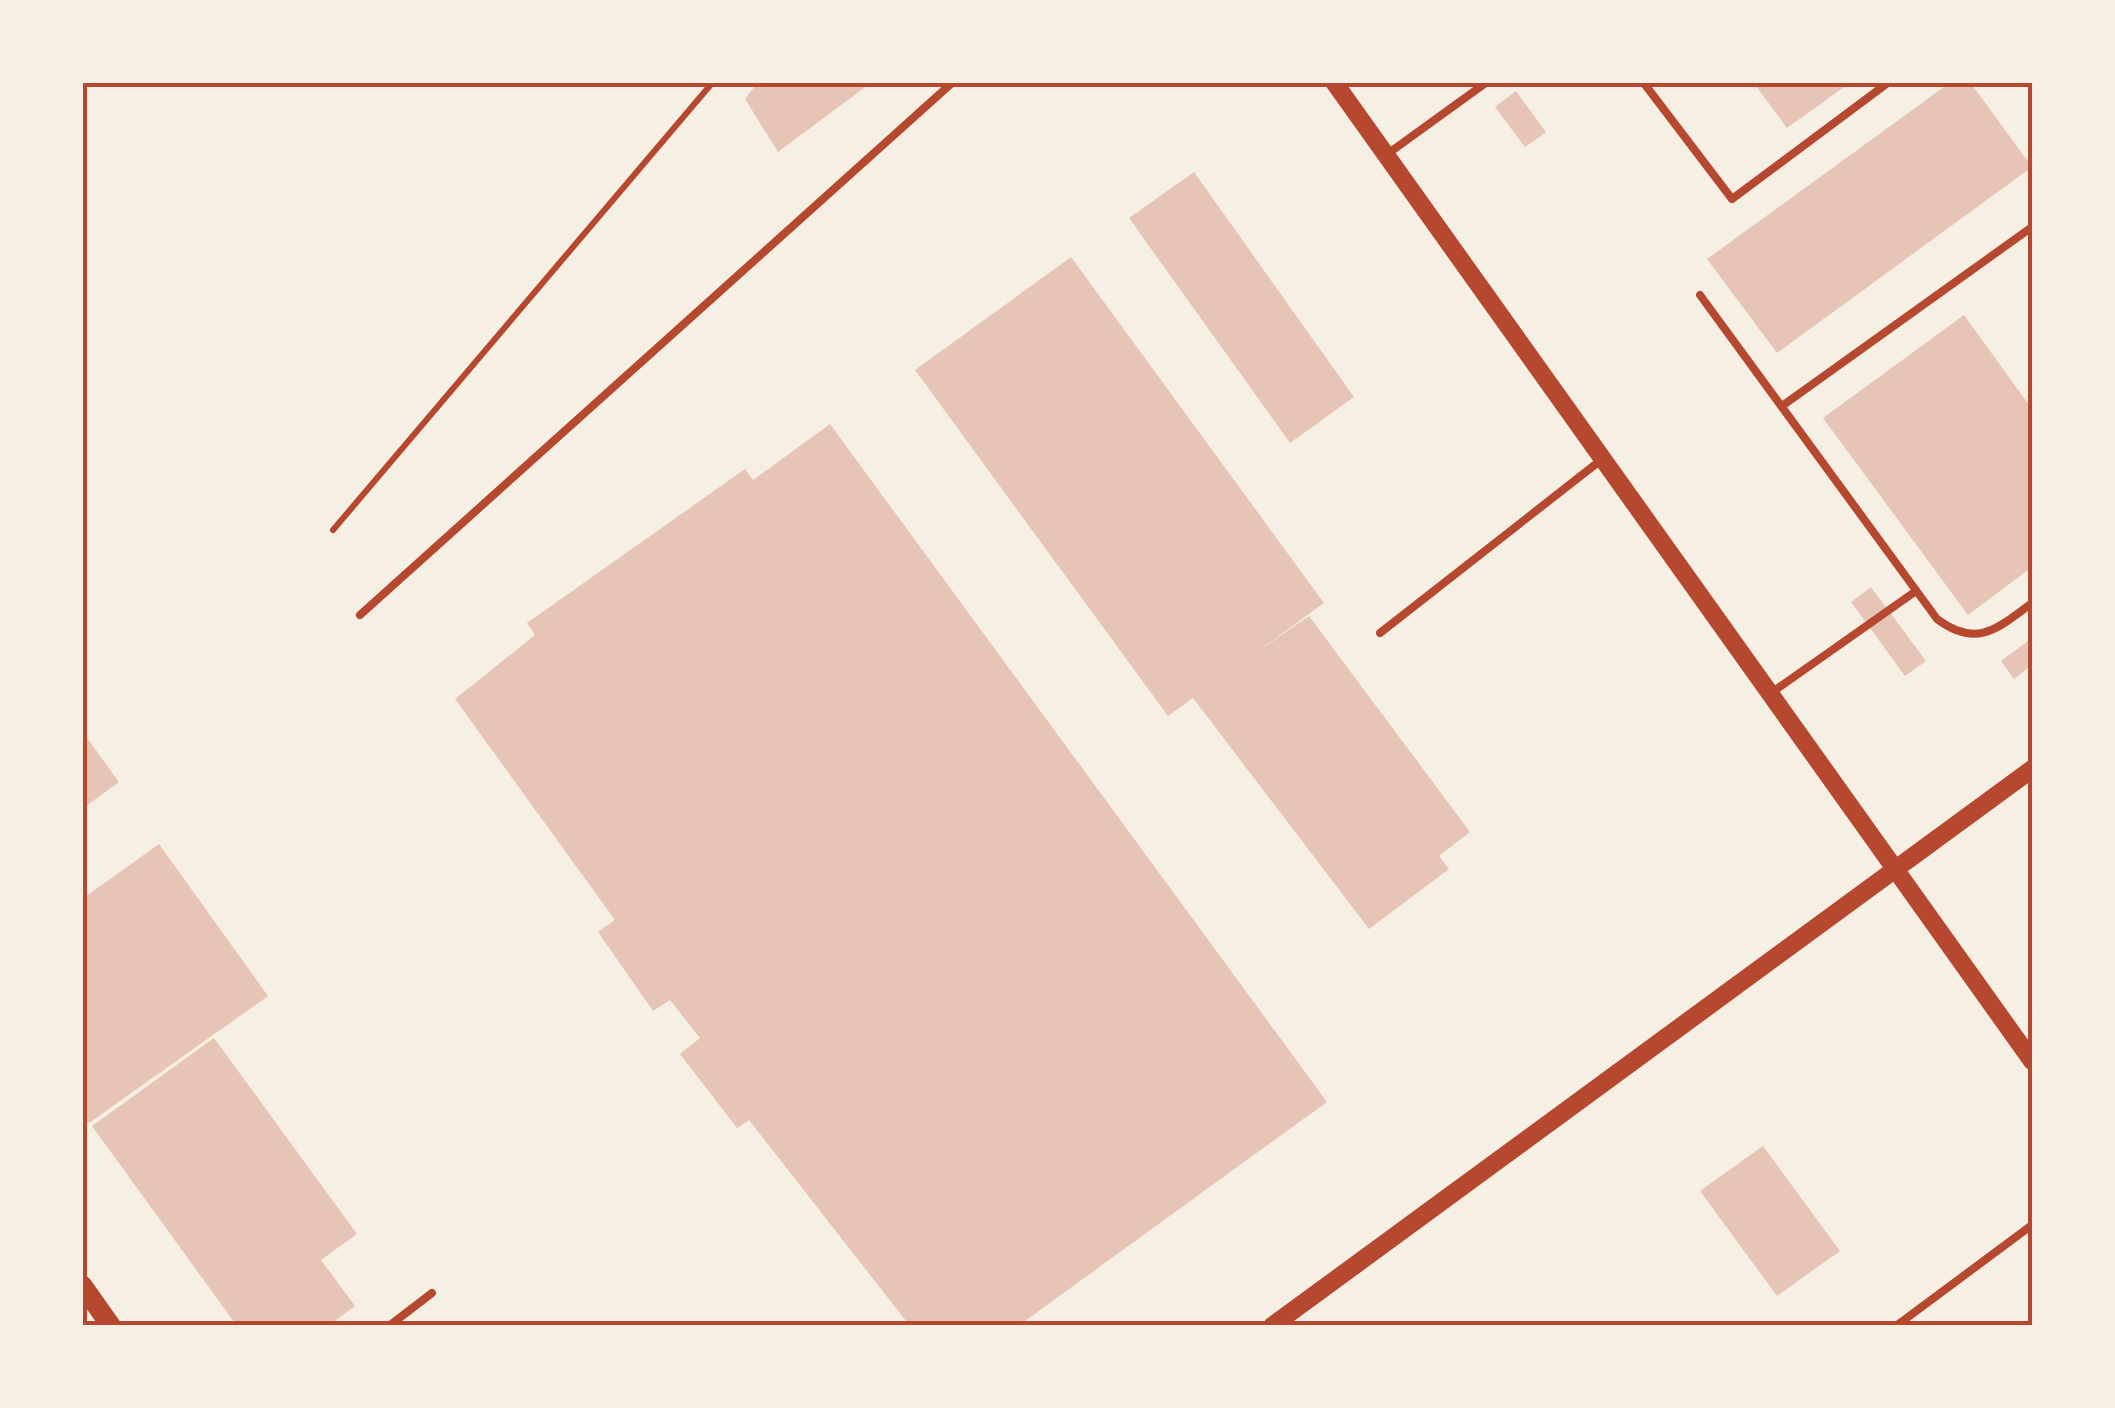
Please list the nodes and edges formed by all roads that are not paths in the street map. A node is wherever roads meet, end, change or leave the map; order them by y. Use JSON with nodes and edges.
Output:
{"nodes":[{"id":1,"x":953,"y":82,"type":"edge"},
{"id":2,"x":1334,"y":82,"type":"edge"},
{"id":3,"x":1487,"y":82,"type":"edge"},
{"id":4,"x":1643,"y":82,"type":"edge"},
{"id":5,"x":1888,"y":82,"type":"edge"},
{"id":6,"x":1386,"y":155,"type":"junction"},
{"id":7,"x":2032,"y":227,"type":"edge"},
{"id":8,"x":1700,"y":294,"type":"dead end"},
{"id":9,"x":1782,"y":406,"type":"junction"},
{"id":10,"x":1603,"y":458,"type":"junction"},
{"id":11,"x":1916,"y":591,"type":"junction"},
{"id":12,"x":2032,"y":603,"type":"edge"},
{"id":13,"x":360,"y":615,"type":"dead end"},
{"id":14,"x":1380,"y":633,"type":"dead end"},
{"id":15,"x":1771,"y":693,"type":"junction"},
{"id":16,"x":2032,"y":769,"type":"edge"},
{"id":17,"x":1896,"y":868,"type":"junction"},
{"id":18,"x":2032,"y":1061,"type":"edge"},
{"id":19,"x":2032,"y":1224,"type":"edge"},
{"id":20,"x":82,"y":1285,"type":"edge"},
{"id":21,"x":432,"y":1293,"type":"dead end"},
{"id":22,"x":111,"y":1326,"type":"edge"},
{"id":23,"x":389,"y":1326,"type":"edge"},
{"id":24,"x":1272,"y":1326,"type":"edge"},
{"id":25,"x":1896,"y":1326,"type":"edge"}],
"edges":[{"from":1,"to":13,"type":"lane"},
{"from":2,"to":6,"type":"street"},
{"from":3,"to":6,"type":"lane"},
{"from":4,"to":5,"type":"lane"},
{"from":6,"to":10,"type":"street"},
{"from":7,"to":9,"type":"lane"},
{"from":8,"to":9,"type":"lane"},
{"from":9,"to":11,"type":"lane"},
{"from":10,"to":14,"type":"lane"},
{"from":10,"to":15,"type":"street"},
{"from":11,"to":12,"type":"lane"},
{"from":11,"to":15,"type":"lane"},
{"from":15,"to":17,"type":"street"},
{"from":16,"to":17,"type":"street"},
{"from":17,"to":18,"type":"street"},
{"from":17,"to":24,"type":"street"},
{"from":19,"to":25,"type":"lane"},
{"from":20,"to":22,"type":"main road"},
{"from":21,"to":23,"type":"lane"}]}
